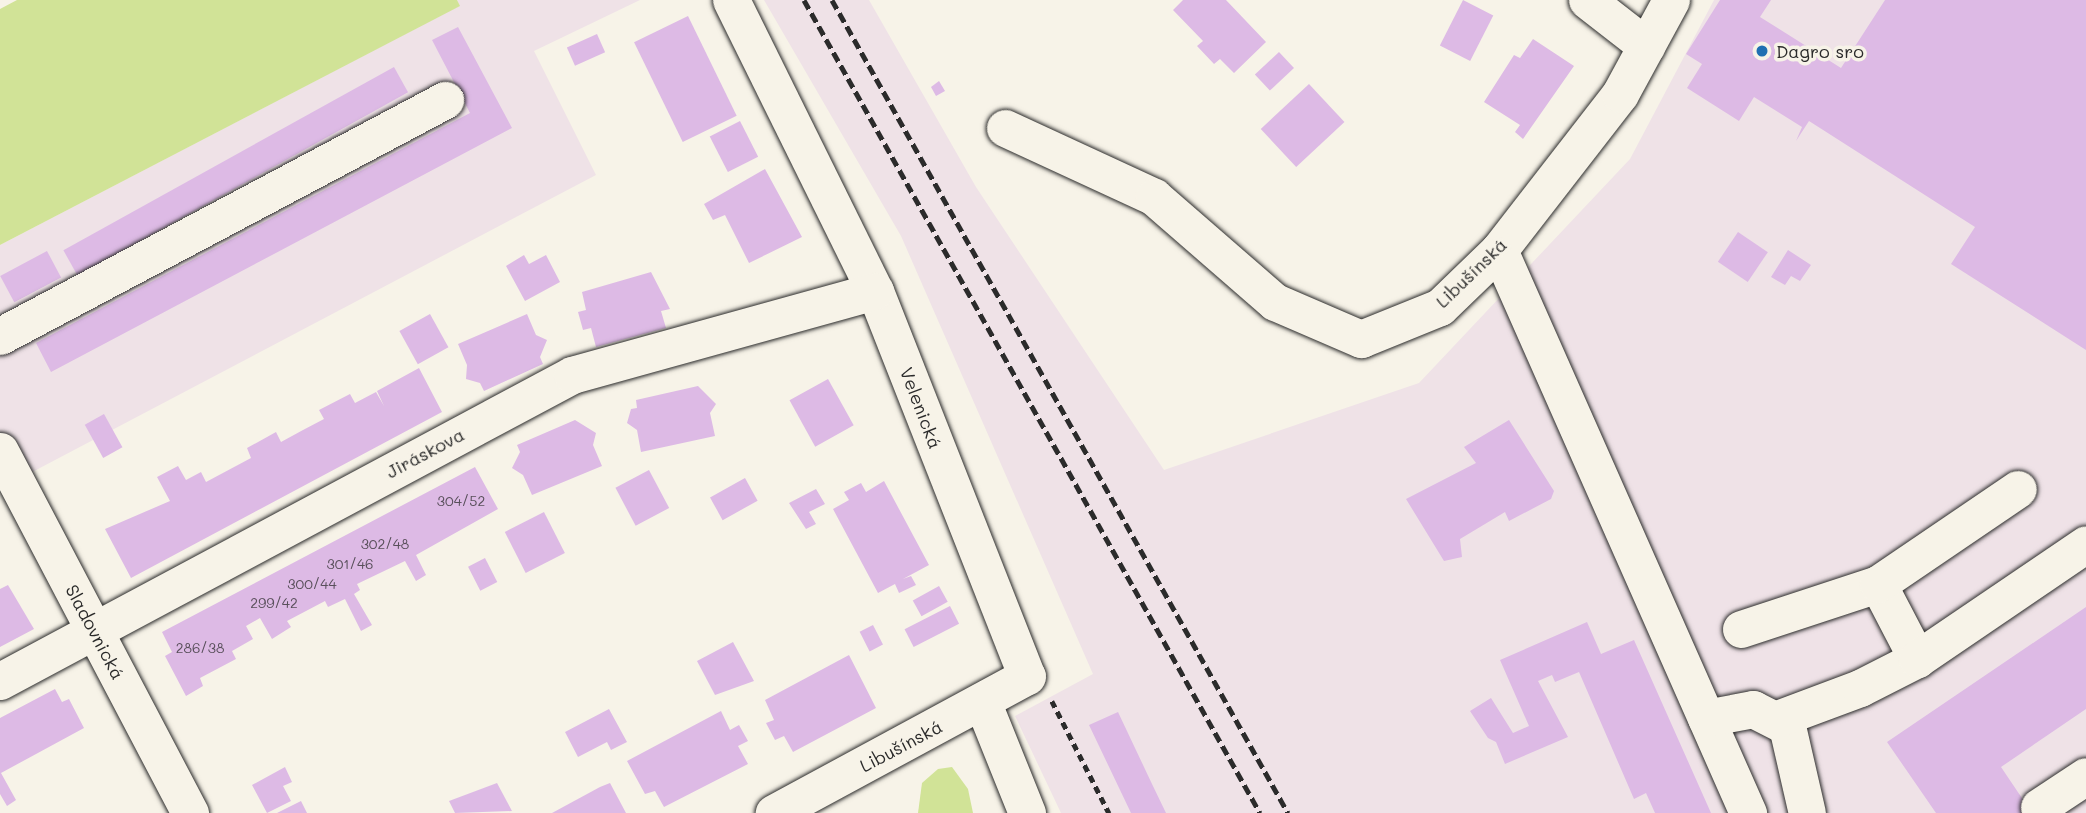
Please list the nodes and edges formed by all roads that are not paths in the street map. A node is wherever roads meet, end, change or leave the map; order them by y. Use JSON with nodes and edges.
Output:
{"nodes":[{"id":1,"x":731,"y":0,"type":"edge"},
{"id":2,"x":1587,"y":0,"type":"edge"},
{"id":3,"x":1671,"y":0,"type":"edge"},
{"id":4,"x":1646,"y":46,"type":"junction"},
{"id":5,"x":445,"y":100,"type":"dead end"},
{"id":6,"x":1005,"y":128,"type":"dead end"},
{"id":7,"x":1499,"y":250,"type":"junction"},
{"id":8,"x":875,"y":291,"type":"junction"},
{"id":9,"x":0,"y":336,"type":"edge"},
{"id":10,"x":0,"y":452,"type":"edge"},
{"id":11,"x":2018,"y":489,"type":"dead end"},
{"id":12,"x":2086,"y":544,"type":"edge"},
{"id":13,"x":1878,"y":584,"type":"junction"},
{"id":14,"x":1741,"y":629,"type":"dead end"},
{"id":15,"x":93,"y":630,"type":"junction"},
{"id":16,"x":1917,"y":659,"type":"junction"},
{"id":17,"x":1027,"y":676,"type":"joint"},
{"id":18,"x":0,"y":681,"type":"edge"},
{"id":19,"x":982,"y":701,"type":"junction"},
{"id":20,"x":1706,"y":718,"type":"junction"},
{"id":21,"x":1777,"y":719,"type":"junction"},
{"id":22,"x":2086,"y":776,"type":"edge"},
{"id":23,"x":2039,"y":807,"type":"dead end"},
{"id":24,"x":190,"y":813,"type":"edge"},
{"id":25,"x":774,"y":813,"type":"edge"},
{"id":26,"x":1027,"y":813,"type":"edge"},
{"id":27,"x":1748,"y":813,"type":"edge"},
{"id":28,"x":1807,"y":813,"type":"edge"}],
"edges":[{"from":1,"to":8,"type":"street","name":"Velenická"},
{"from":2,"to":4,"type":"street"},
{"from":3,"to":4,"type":"street","name":"Libušínská"},
{"from":4,"to":7,"type":"street","name":"Libušínská"},
{"from":5,"to":9,"type":"street"},
{"from":6,"to":7,"type":"street","name":"Libušínská"},
{"from":7,"to":20,"type":"street"},
{"from":8,"to":15,"type":"street","name":"Jiráskova"},
{"from":8,"to":17,"type":"street","name":"Velenická"},
{"from":10,"to":15,"type":"street","name":"Sladovnická"},
{"from":11,"to":13,"type":"street"},
{"from":12,"to":16,"type":"street"},
{"from":13,"to":14,"type":"street"},
{"from":13,"to":16,"type":"street"},
{"from":15,"to":18,"type":"street","name":"Jiráskova"},
{"from":15,"to":24,"type":"street","name":"Sladovnická"},
{"from":16,"to":21,"type":"street"},
{"from":17,"to":19,"type":"street","name":"Libušínská"},
{"from":19,"to":25,"type":"street","name":"Libušínská"},
{"from":19,"to":26,"type":"street"},
{"from":20,"to":21,"type":"street"},
{"from":20,"to":27,"type":"street"},
{"from":21,"to":28,"type":"street"},
{"from":22,"to":23,"type":"street"}]}
